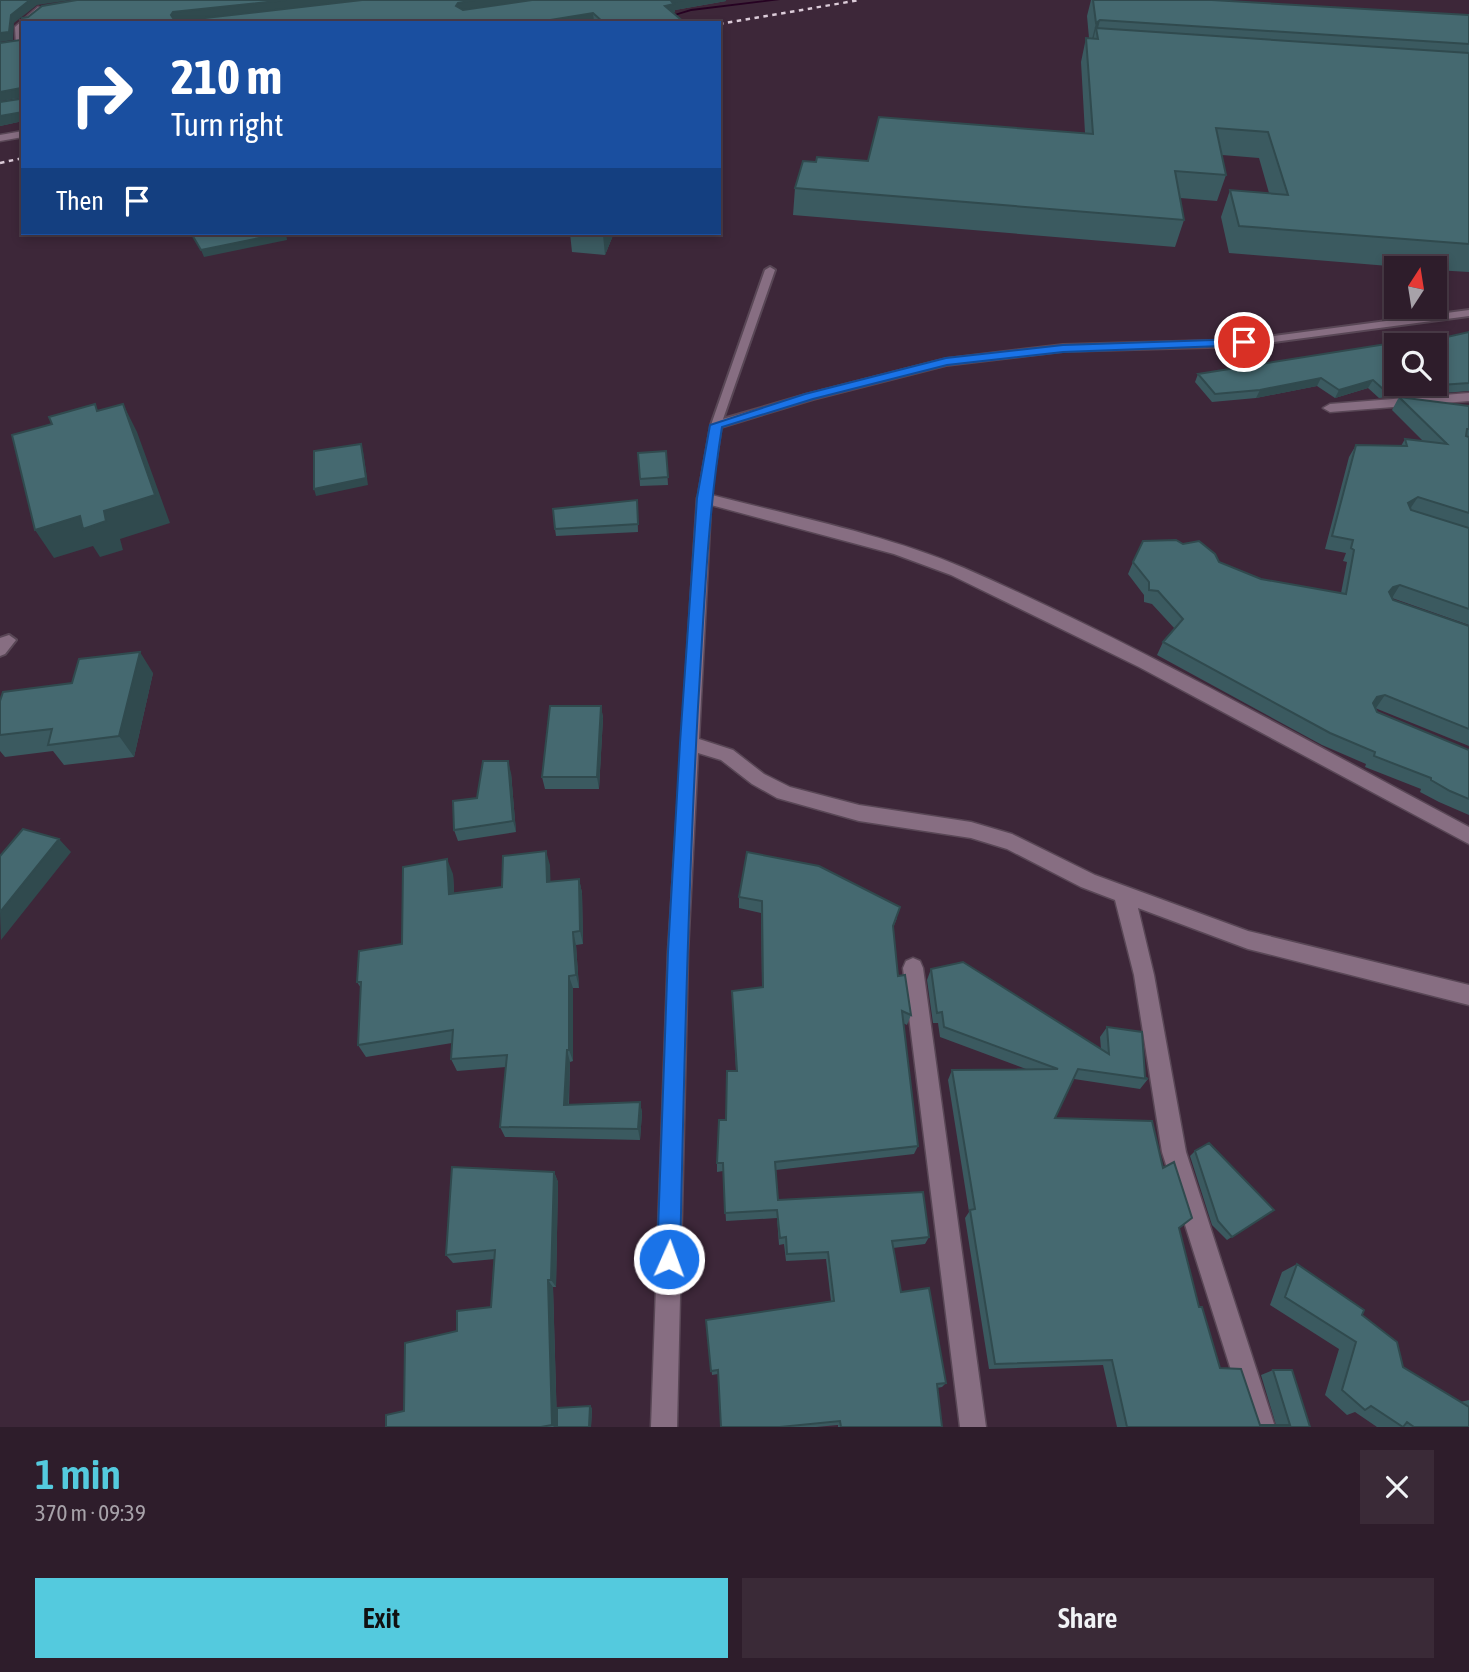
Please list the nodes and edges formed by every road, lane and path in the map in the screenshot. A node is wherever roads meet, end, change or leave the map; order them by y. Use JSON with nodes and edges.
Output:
{"nodes":[{"id":1,"x":40,"y":5,"type":"edge"},
{"id":2,"x":54,"y":8,"type":"edge"},
{"id":3,"x":25,"y":21,"type":"edge"},
{"id":4,"x":21,"y":25,"type":"edge"},
{"id":5,"x":18,"y":44,"type":"edge"},
{"id":6,"x":21,"y":134,"type":"edge"},
{"id":7,"x":0,"y":138,"type":"edge"},
{"id":8,"x":770,"y":270,"type":"dead end"},
{"id":9,"x":1469,"y":313,"type":"edge"},
{"id":10,"x":1469,"y":397,"type":"edge"},
{"id":11,"x":1330,"y":408,"type":"dead end"},
{"id":12,"x":716,"y":425,"type":"junction"},
{"id":13,"x":704,"y":498,"type":"junction"},
{"id":14,"x":0,"y":643,"type":"edge"},
{"id":15,"x":0,"y":651,"type":"edge"},
{"id":16,"x":688,"y":743,"type":"junction"},
{"id":17,"x":1469,"y":836,"type":"edge"},
{"id":18,"x":1124,"y":894,"type":"junction"},
{"id":19,"x":913,"y":968,"type":"dead end"},
{"id":20,"x":1469,"y":995,"type":"edge"},
{"id":21,"x":664,"y":1427,"type":"edge"},
{"id":22,"x":973,"y":1427,"type":"edge"},
{"id":23,"x":1262,"y":1427,"type":"edge"}],
"edges":[{"from":1,"to":2,"type":"street"},
{"from":1,"to":3,"type":"street"},
{"from":4,"to":5,"type":"street"},
{"from":6,"to":7,"type":"street"},
{"from":8,"to":12,"type":"lane"},
{"from":9,"to":12,"type":"lane"},
{"from":10,"to":11,"type":"street"},
{"from":12,"to":13,"type":"lane"},
{"from":13,"to":16,"type":"street"},
{"from":13,"to":17,"type":"street"},
{"from":14,"to":15,"type":"lane"},
{"from":16,"to":18,"type":"street"},
{"from":16,"to":21,"type":"street"},
{"from":18,"to":20,"type":"street"},
{"from":18,"to":23,"type":"street"},
{"from":19,"to":22,"type":"street"}]}
